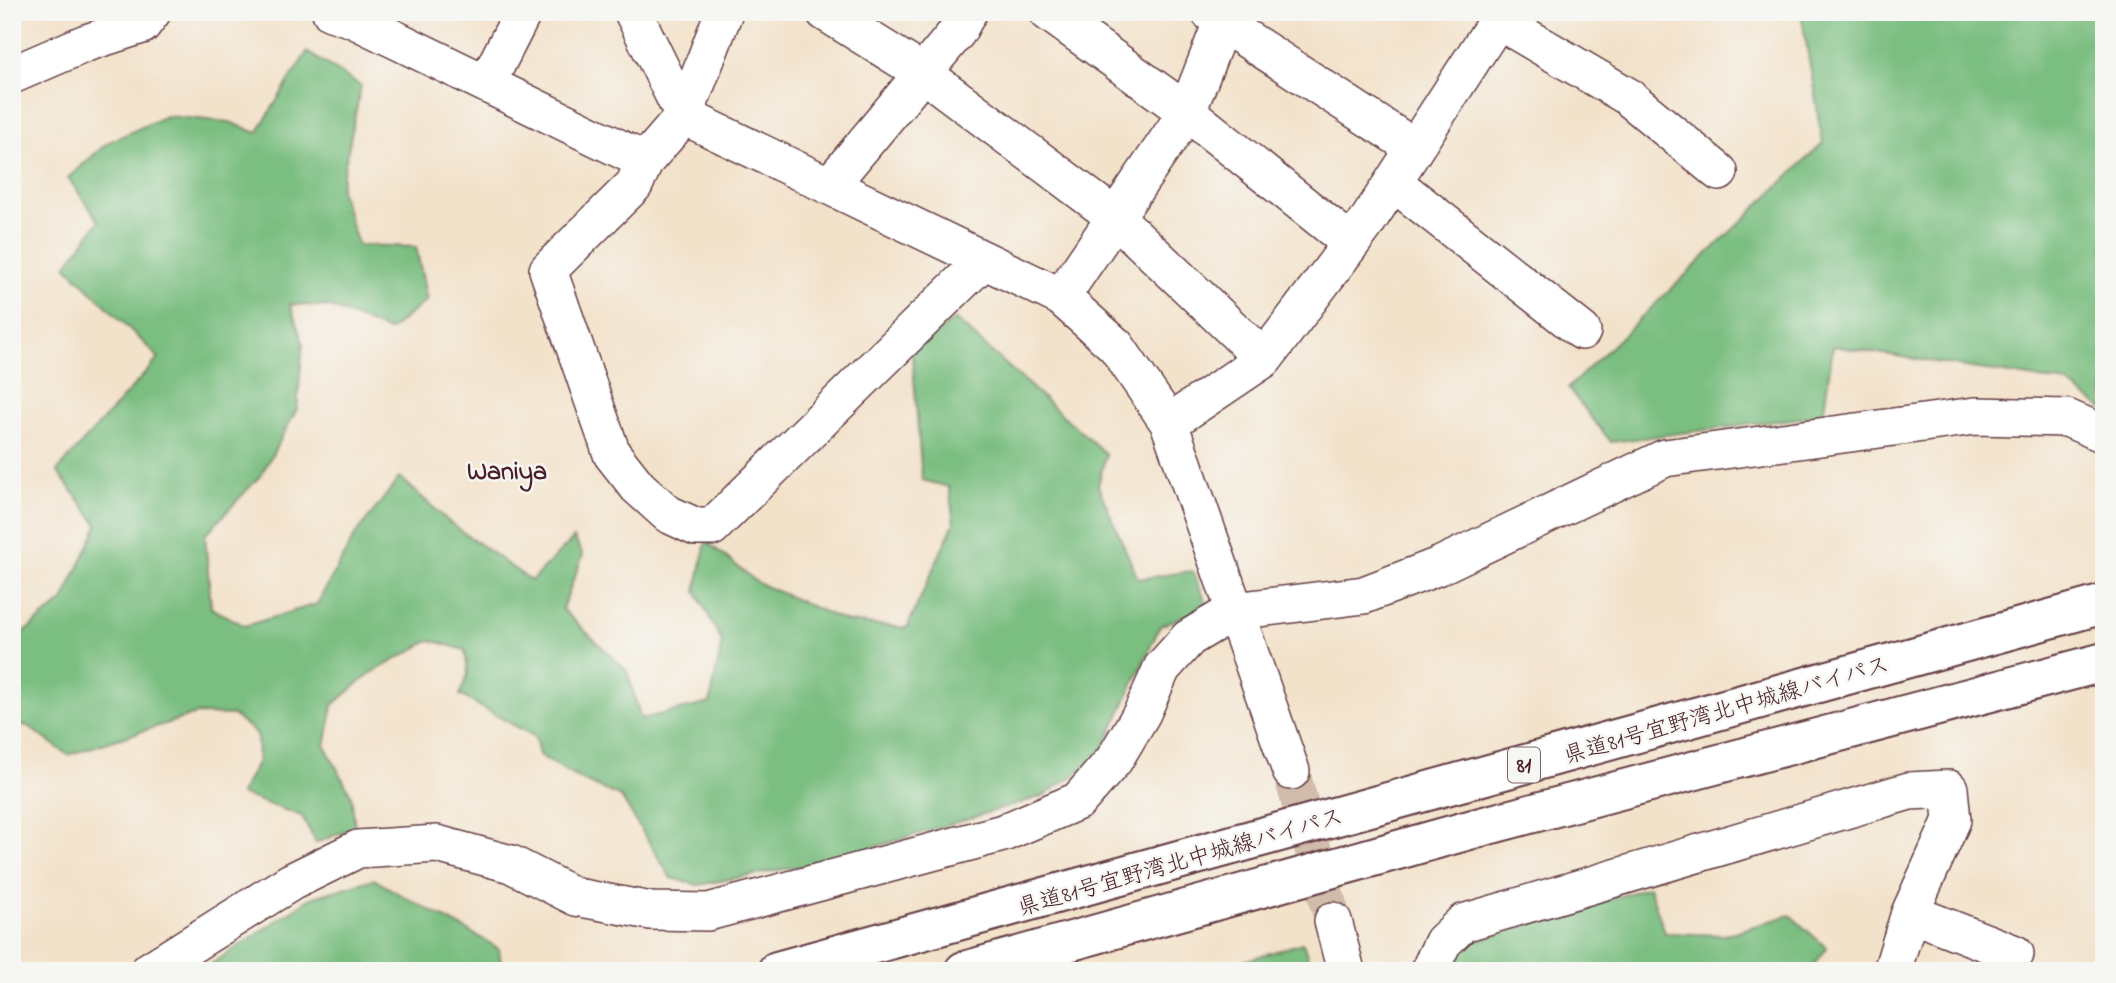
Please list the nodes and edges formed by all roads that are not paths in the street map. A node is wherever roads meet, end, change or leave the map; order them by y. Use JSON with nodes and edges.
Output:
{"nodes":[{"id":1,"x":152,"y":12,"type":"edge"},
{"id":2,"x":331,"y":12,"type":"edge"},
{"id":3,"x":523,"y":12,"type":"edge"},
{"id":4,"x":633,"y":12,"type":"edge"},
{"id":5,"x":724,"y":12,"type":"edge"},
{"id":6,"x":825,"y":12,"type":"edge"},
{"id":7,"x":968,"y":12,"type":"edge"},
{"id":8,"x":1048,"y":12,"type":"edge"},
{"id":9,"x":1220,"y":16,"type":"edge"},
{"id":10,"x":1501,"y":17,"type":"edge"},
{"id":11,"x":923,"y":73,"type":"junction"},
{"id":12,"x":12,"y":75,"type":"edge"},
{"id":13,"x":486,"y":83,"type":"junction"},
{"id":14,"x":1188,"y":112,"type":"junction"},
{"id":15,"x":684,"y":116,"type":"junction"},
{"id":16,"x":1415,"y":148,"type":"junction"},
{"id":17,"x":645,"y":161,"type":"junction"},
{"id":18,"x":1719,"y":172,"type":"dead end"},
{"id":19,"x":1393,"y":182,"type":"junction"},
{"id":20,"x":830,"y":185,"type":"junction"},
{"id":21,"x":1114,"y":216,"type":"junction"},
{"id":22,"x":1352,"y":243,"type":"junction"},
{"id":23,"x":983,"y":261,"type":"junction"},
{"id":24,"x":1061,"y":297,"type":"junction"},
{"id":25,"x":1582,"y":331,"type":"dead end"},
{"id":26,"x":1264,"y":359,"type":"junction"},
{"id":27,"x":1169,"y":423,"type":"junction"},
{"id":28,"x":2104,"y":435,"type":"edge"},
{"id":29,"x":2104,"y":604,"type":"edge"},
{"id":30,"x":1234,"y":611,"type":"junction"},
{"id":31,"x":2104,"y":662,"type":"edge"},
{"id":32,"x":1291,"y":771,"type":"tunnel mouth"},
{"id":33,"x":1910,"y":913,"type":"junction"},
{"id":34,"x":1333,"y":921,"type":"tunnel mouth"},
{"id":35,"x":944,"y":926,"type":"junction"},
{"id":36,"x":2015,"y":954,"type":"dead end"},
{"id":37,"x":149,"y":971,"type":"edge"},
{"id":38,"x":777,"y":971,"type":"edge"},
{"id":39,"x":956,"y":971,"type":"edge"},
{"id":40,"x":964,"y":971,"type":"edge"},
{"id":41,"x":1346,"y":971,"type":"edge"},
{"id":42,"x":1429,"y":971,"type":"edge"},
{"id":43,"x":1892,"y":971,"type":"edge"}],
"edges":[{"from":1,"to":12,"type":"street"},
{"from":2,"to":13,"type":"street"},
{"from":3,"to":13,"type":"street"},
{"from":4,"to":15,"type":"street"},
{"from":5,"to":15,"type":"street"},
{"from":6,"to":11,"type":"street"},
{"from":7,"to":11,"type":"street"},
{"from":8,"to":14,"type":"street"},
{"from":9,"to":14,"type":"street"},
{"from":9,"to":16,"type":"street"},
{"from":10,"to":16,"type":"street"},
{"from":10,"to":18,"type":"street"},
{"from":11,"to":20,"type":"street"},
{"from":11,"to":21,"type":"street"},
{"from":13,"to":17,"type":"street"},
{"from":14,"to":21,"type":"street"},
{"from":14,"to":22,"type":"street"},
{"from":15,"to":17,"type":"street"},
{"from":15,"to":20,"type":"street"},
{"from":16,"to":19,"type":"street"},
{"from":17,"to":23,"type":"street"},
{"from":19,"to":22,"type":"street"},
{"from":19,"to":25,"type":"street"},
{"from":20,"to":23,"type":"street"},
{"from":21,"to":24,"type":"street"},
{"from":21,"to":26,"type":"street"},
{"from":22,"to":26,"type":"street"},
{"from":23,"to":24,"type":"street"},
{"from":24,"to":27,"type":"street"},
{"from":26,"to":27,"type":"street"},
{"from":27,"to":30,"type":"street"},
{"from":28,"to":30,"type":"street"},
{"from":29,"to":35,"type":"main road","name":"県道81号宜野湾北中城線バイパス","number":"81"},
{"from":30,"to":32,"type":"street"},
{"from":30,"to":37,"type":"street"},
{"from":31,"to":40,"type":"main road","name":"県道81号宜野湾北中城線バイパス","number":"81"},
{"from":33,"to":36,"type":"street"},
{"from":33,"to":42,"type":"street"},
{"from":33,"to":43,"type":"street"},
{"from":34,"to":41,"type":"street"},
{"from":35,"to":38,"type":"main road","number":"81"},
{"from":35,"to":39,"type":"main road"}]}
